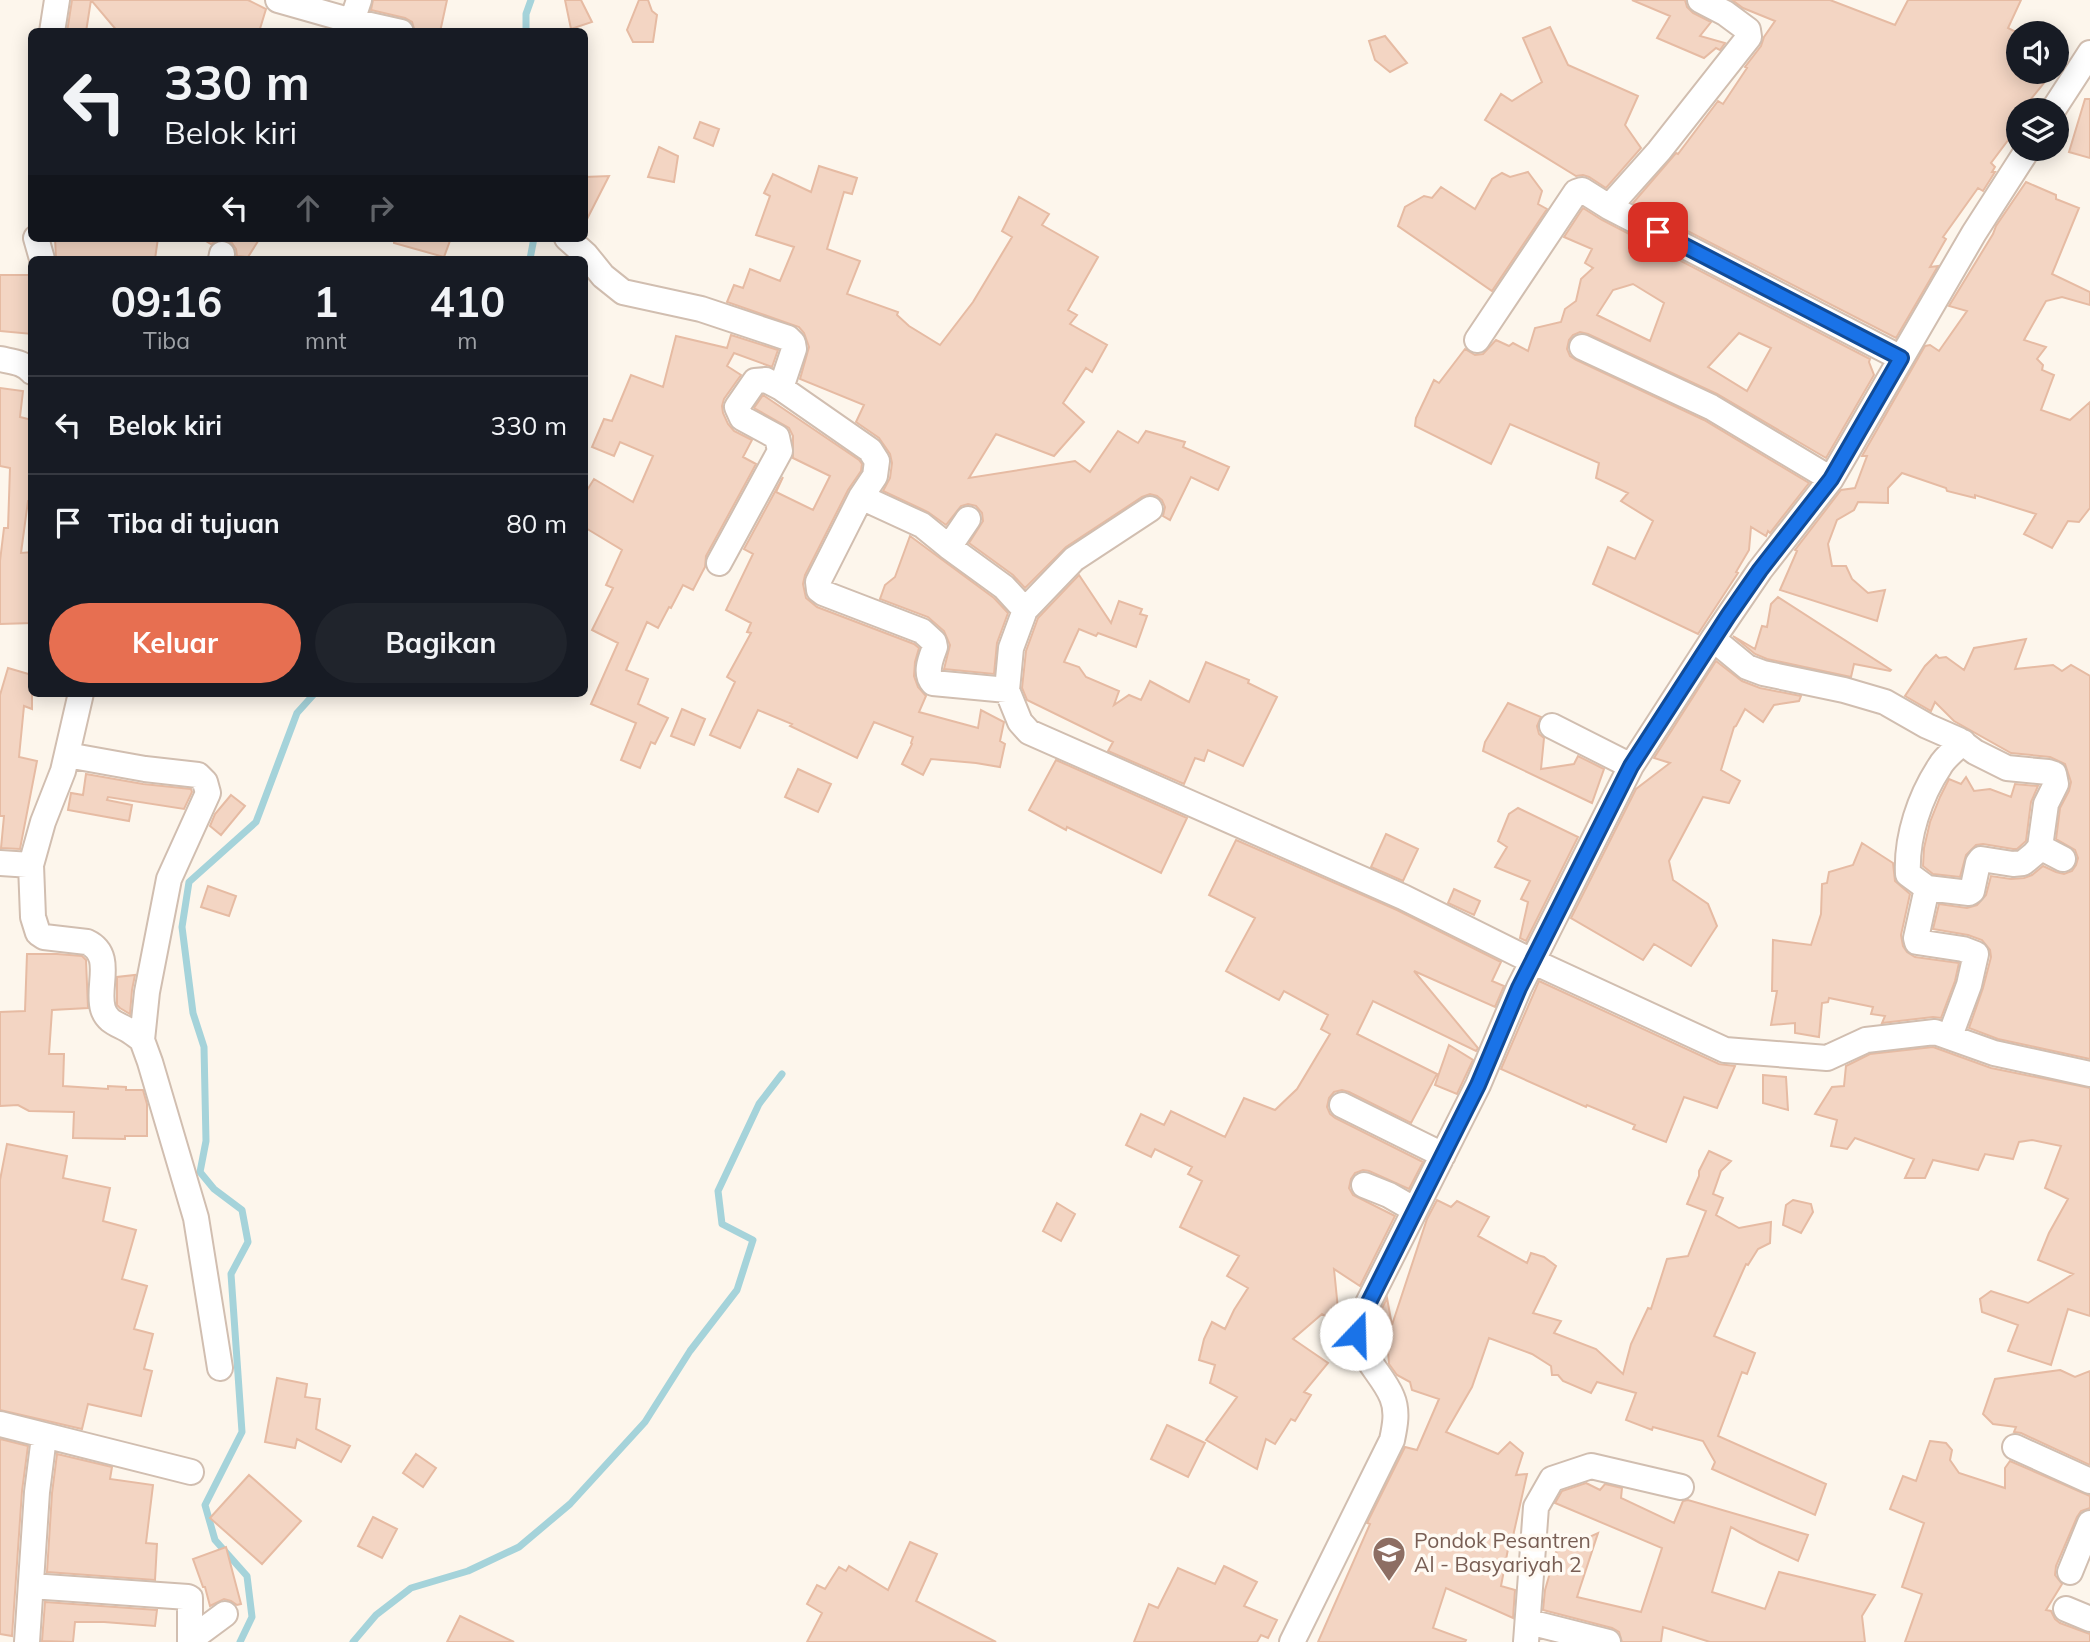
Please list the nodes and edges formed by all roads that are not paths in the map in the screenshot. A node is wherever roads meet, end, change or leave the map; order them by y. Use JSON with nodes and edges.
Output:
{"nodes":[{"id":1,"x":57,"y":0,"type":"edge"},
{"id":2,"x":278,"y":0,"type":"edge"},
{"id":3,"x":1700,"y":0,"type":"edge"},
{"id":4,"x":356,"y":10,"type":"edge"},
{"id":5,"x":53,"y":28,"type":"edge"},
{"id":6,"x":393,"y":28,"type":"edge"},
{"id":7,"x":2090,"y":53,"type":"edge"},
{"id":8,"x":2061,"y":98,"type":"edge"},
{"id":9,"x":2020,"y":161,"type":"edge"},
{"id":10,"x":1609,"y":207,"type":"junction"},
{"id":11,"x":572,"y":242,"type":"edge"},
{"id":12,"x":587,"y":256,"type":"edge"},
{"id":13,"x":588,"y":257,"type":"edge"},
{"id":14,"x":1477,"y":340,"type":"dead end"},
{"id":15,"x":1582,"y":347,"type":"dead end"},
{"id":16,"x":1901,"y":358,"type":"junction"},
{"id":17,"x":0,"y":359,"type":"edge"},
{"id":18,"x":28,"y":368,"type":"edge"},
{"id":19,"x":781,"y":388,"type":"junction"},
{"id":20,"x":1831,"y":479,"type":"junction"},
{"id":21,"x":860,"y":497,"type":"junction"},
{"id":22,"x":1150,"y":509,"type":"dead end"},
{"id":23,"x":968,"y":519,"type":"dead end"},
{"id":24,"x":948,"y":547,"type":"junction"},
{"id":25,"x":719,"y":563,"type":"dead end"},
{"id":26,"x":1025,"y":610,"type":"junction"},
{"id":27,"x":1713,"y":639,"type":"junction"},
{"id":28,"x":1007,"y":690,"type":"junction"},
{"id":29,"x":79,"y":697,"type":"edge"},
{"id":30,"x":1552,"y":726,"type":"dead end"},
{"id":31,"x":1963,"y":742,"type":"junction"},
{"id":32,"x":67,"y":755,"type":"junction"},
{"id":33,"x":1631,"y":766,"type":"junction"},
{"id":34,"x":2039,"y":847,"type":"junction"},
{"id":35,"x":2063,"y":859,"type":"dead end"},
{"id":36,"x":0,"y":863,"type":"edge"},
{"id":37,"x":31,"y":864,"type":"junction"},
{"id":38,"x":1927,"y":888,"type":"junction"},
{"id":39,"x":1532,"y":961,"type":"junction"},
{"id":40,"x":1950,"y":1036,"type":"junction"},
{"id":41,"x":142,"y":1040,"type":"junction"},
{"id":42,"x":2090,"y":1074,"type":"edge"},
{"id":43,"x":1342,"y":1105,"type":"dead end"},
{"id":44,"x":1443,"y":1155,"type":"junction"},
{"id":45,"x":1364,"y":1185,"type":"dead end"},
{"id":46,"x":1415,"y":1210,"type":"junction"},
{"id":47,"x":220,"y":1367,"type":"dead end"},
{"id":48,"x":0,"y":1424,"type":"edge"},
{"id":49,"x":44,"y":1437,"type":"junction"},
{"id":50,"x":2015,"y":1447,"type":"dead end"},
{"id":51,"x":191,"y":1472,"type":"dead end"},
{"id":52,"x":2090,"y":1480,"type":"edge"},
{"id":53,"x":1681,"y":1487,"type":"dead end"},
{"id":54,"x":2090,"y":1523,"type":"edge"},
{"id":55,"x":2070,"y":1572,"type":"dead end"},
{"id":56,"x":31,"y":1586,"type":"junction"},
{"id":57,"x":2066,"y":1609,"type":"dead end"},
{"id":58,"x":225,"y":1614,"type":"dead end"},
{"id":59,"x":2090,"y":1619,"type":"edge"},
{"id":60,"x":1528,"y":1632,"type":"edge"},
{"id":61,"x":190,"y":1641,"type":"edge"},
{"id":62,"x":27,"y":1642,"type":"edge"},
{"id":63,"x":1292,"y":1642,"type":"edge"},
{"id":64,"x":1608,"y":1642,"type":"edge"}],
"edges":[{"from":1,"to":5,"type":"street"},
{"from":2,"to":4,"type":"street"},
{"from":3,"to":10,"type":"street"},
{"from":4,"to":6,"type":"street"},
{"from":7,"to":8,"type":"street"},
{"from":9,"to":16,"type":"street"},
{"from":10,"to":14,"type":"street"},
{"from":10,"to":16,"type":"street"},
{"from":11,"to":12,"type":"street"},
{"from":13,"to":19,"type":"street"},
{"from":15,"to":20,"type":"street"},
{"from":16,"to":20,"type":"street"},
{"from":17,"to":18,"type":"street"},
{"from":19,"to":21,"type":"street"},
{"from":19,"to":25,"type":"street"},
{"from":20,"to":27,"type":"street"},
{"from":21,"to":24,"type":"street"},
{"from":21,"to":28,"type":"street"},
{"from":22,"to":26,"type":"street"},
{"from":23,"to":24,"type":"street"},
{"from":24,"to":26,"type":"street"},
{"from":26,"to":28,"type":"street"},
{"from":27,"to":31,"type":"street"},
{"from":27,"to":33,"type":"street"},
{"from":28,"to":39,"type":"street"},
{"from":29,"to":32,"type":"street"},
{"from":30,"to":33,"type":"street"},
{"from":31,"to":34,"type":"street"},
{"from":31,"to":38,"type":"street"},
{"from":32,"to":37,"type":"street"},
{"from":32,"to":41,"type":"street"},
{"from":33,"to":39,"type":"street"},
{"from":34,"to":35,"type":"street"},
{"from":34,"to":38,"type":"street"},
{"from":36,"to":37,"type":"street"},
{"from":37,"to":41,"type":"street"},
{"from":38,"to":40,"type":"street"},
{"from":39,"to":40,"type":"street"},
{"from":39,"to":44,"type":"street"},
{"from":40,"to":42,"type":"street"},
{"from":41,"to":47,"type":"street"},
{"from":43,"to":44,"type":"street"},
{"from":44,"to":46,"type":"street"},
{"from":45,"to":46,"type":"street"},
{"from":46,"to":63,"type":"street"},
{"from":48,"to":49,"type":"street"},
{"from":49,"to":51,"type":"street"},
{"from":49,"to":56,"type":"street"},
{"from":50,"to":52,"type":"street"},
{"from":53,"to":60,"type":"street"},
{"from":54,"to":55,"type":"street"},
{"from":56,"to":61,"type":"street"},
{"from":56,"to":62,"type":"street"},
{"from":57,"to":59,"type":"street"},
{"from":58,"to":61,"type":"street"},
{"from":60,"to":64,"type":"street"}]}
